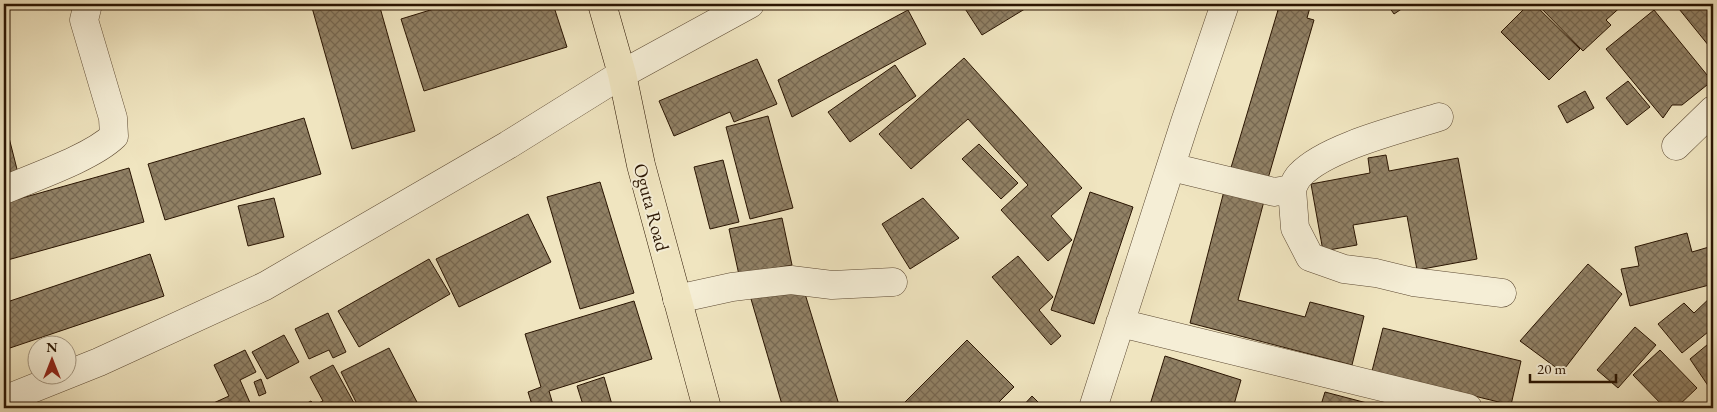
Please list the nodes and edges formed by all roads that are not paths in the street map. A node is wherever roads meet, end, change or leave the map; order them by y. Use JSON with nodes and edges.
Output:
{"nodes":[{"id":1,"x":88,"y":4,"type":"edge"},
{"id":2,"x":602,"y":4,"type":"edge"},
{"id":3,"x":750,"y":4,"type":"edge"},
{"id":4,"x":1226,"y":4,"type":"edge"},
{"id":5,"x":622,"y":74,"type":"junction"},
{"id":6,"x":1713,"y":110,"type":"edge"},
{"id":7,"x":1439,"y":117,"type":"dead end"},
{"id":8,"x":1676,"y":146,"type":"dead end"},
{"id":9,"x":1171,"y":167,"type":"junction"},
{"id":10,"x":1292,"y":189,"type":"junction"},
{"id":11,"x":4,"y":190,"type":"edge"},
{"id":12,"x":893,"y":282,"type":"dead end"},
{"id":13,"x":1502,"y":293,"type":"dead end"},
{"id":14,"x":677,"y":299,"type":"junction"},
{"id":15,"x":1120,"y":323,"type":"junction"},
{"id":16,"x":4,"y":400,"type":"edge"},
{"id":17,"x":708,"y":408,"type":"edge"},
{"id":18,"x":1093,"y":408,"type":"edge"},
{"id":19,"x":1468,"y":408,"type":"edge"}],
"edges":[{"from":1,"to":11,"type":"street"},
{"from":2,"to":5,"type":"main road","name":"Oguta Road"},
{"from":3,"to":5,"type":"street"},
{"from":4,"to":9,"type":"street"},
{"from":5,"to":14,"type":"main road","name":"Oguta Road"},
{"from":5,"to":16,"type":"street"},
{"from":6,"to":8,"type":"street"},
{"from":7,"to":10,"type":"street"},
{"from":9,"to":10,"type":"street"},
{"from":9,"to":15,"type":"street"},
{"from":10,"to":13,"type":"street"},
{"from":12,"to":14,"type":"street"},
{"from":14,"to":17,"type":"main road","name":"Oguta Road"},
{"from":15,"to":18,"type":"street"},
{"from":15,"to":19,"type":"street"}]}
